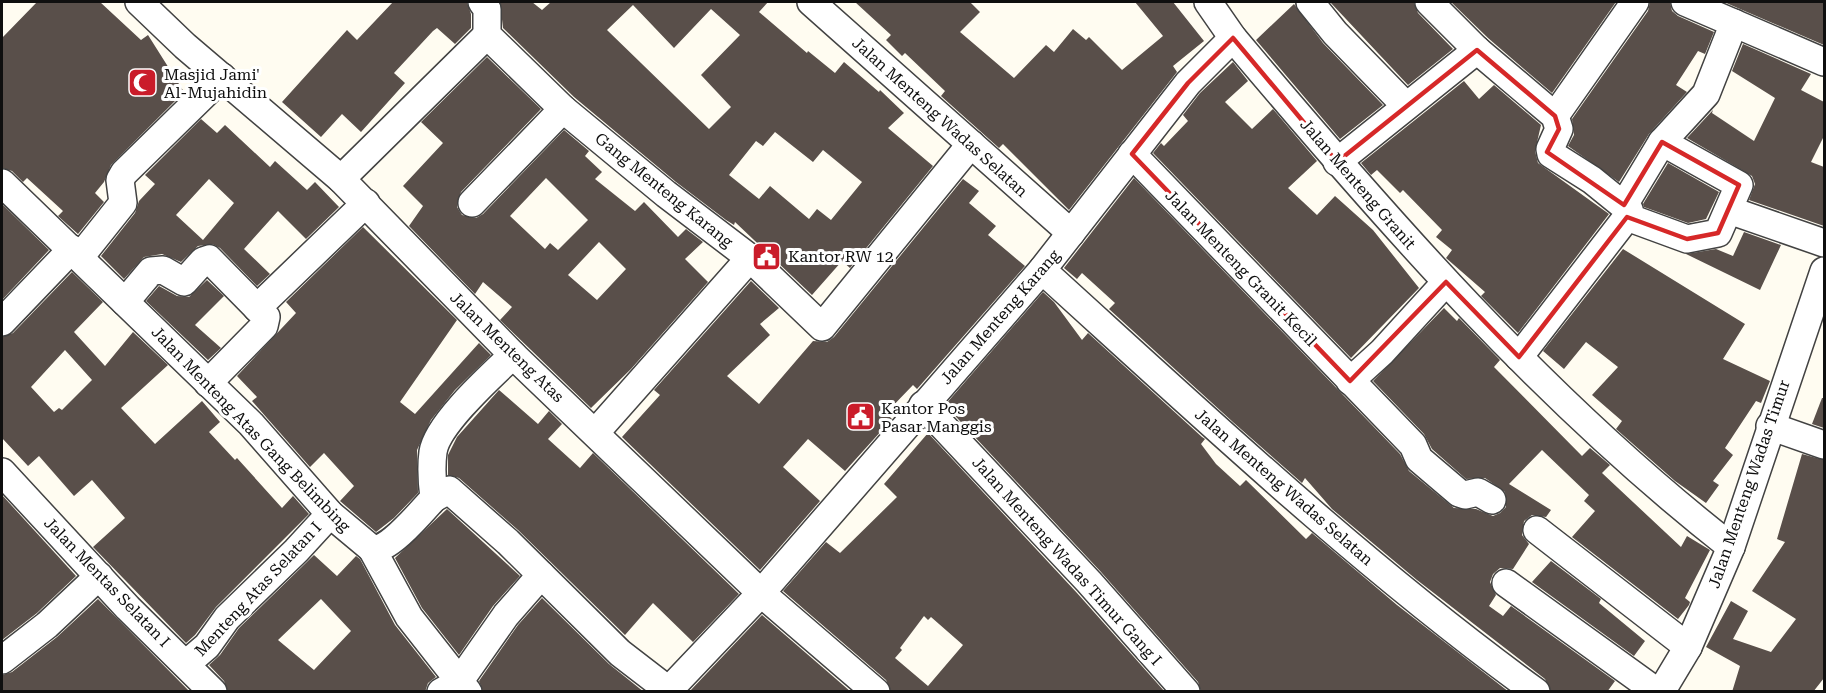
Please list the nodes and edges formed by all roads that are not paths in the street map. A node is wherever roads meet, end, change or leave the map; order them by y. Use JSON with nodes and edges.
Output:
{"nodes":[{"id":1,"x":139,"y":2,"type":"edge"},
{"id":2,"x":482,"y":2,"type":"edge"},
{"id":3,"x":810,"y":2,"type":"edge"},
{"id":4,"x":1208,"y":2,"type":"edge"},
{"id":5,"x":1310,"y":2,"type":"edge"},
{"id":6,"x":1429,"y":2,"type":"edge"},
{"id":7,"x":1635,"y":2,"type":"edge"},
{"id":8,"x":1685,"y":2,"type":"edge"},
{"id":9,"x":1734,"y":23,"type":"junction"},
{"id":10,"x":487,"y":35,"type":"junction"},
{"id":11,"x":1233,"y":38,"type":"junction"},
{"id":12,"x":1477,"y":50,"type":"junction"},
{"id":13,"x":1824,"y":62,"type":"edge"},
{"id":14,"x":222,"y":77,"type":"junction"},
{"id":15,"x":1406,"y":106,"type":"junction"},
{"id":16,"x":563,"y":109,"type":"junction"},
{"id":17,"x":1555,"y":116,"type":"junction"},
{"id":18,"x":1662,"y":142,"type":"junction"},
{"id":19,"x":971,"y":144,"type":"junction"},
{"id":20,"x":1132,"y":154,"type":"junction"},
{"id":21,"x":1337,"y":162,"type":"junction"},
{"id":22,"x":341,"y":179,"type":"junction"},
{"id":23,"x":2,"y":183,"type":"edge"},
{"id":24,"x":366,"y":203,"type":"junction"},
{"id":25,"x":472,"y":203,"type":"dead end"},
{"id":26,"x":1729,"y":210,"type":"junction"},
{"id":27,"x":1626,"y":211,"type":"junction"},
{"id":28,"x":1071,"y":233,"type":"junction"},
{"id":29,"x":1824,"y":243,"type":"edge"},
{"id":30,"x":76,"y":253,"type":"junction"},
{"id":31,"x":750,"y":258,"type":"junction"},
{"id":32,"x":1042,"y":270,"type":"junction"},
{"id":33,"x":1824,"y":271,"type":"edge"},
{"id":34,"x":1446,"y":282,"type":"junction"},
{"id":35,"x":125,"y":302,"type":"junction"},
{"id":36,"x":257,"y":308,"type":"junction"},
{"id":37,"x":2,"y":322,"type":"edge"},
{"id":38,"x":513,"y":355,"type":"junction"},
{"id":39,"x":1519,"y":357,"type":"junction"},
{"id":40,"x":1350,"y":381,"type":"junction"},
{"id":41,"x":208,"y":383,"type":"junction"},
{"id":42,"x":924,"y":405,"type":"junction"},
{"id":43,"x":1770,"y":426,"type":"junction"},
{"id":44,"x":595,"y":433,"type":"junction"},
{"id":45,"x":1824,"y":445,"type":"edge"},
{"id":46,"x":2,"y":472,"type":"edge"},
{"id":47,"x":434,"y":498,"type":"junction"},
{"id":48,"x":1492,"y":501,"type":"dead end"},
{"id":49,"x":330,"y":514,"type":"junction"},
{"id":50,"x":1537,"y":530,"type":"dead end"},
{"id":51,"x":1731,"y":547,"type":"junction"},
{"id":52,"x":372,"y":549,"type":"junction"},
{"id":53,"x":541,"y":575,"type":"junction"},
{"id":54,"x":99,"y":576,"type":"junction"},
{"id":55,"x":1506,"y":583,"type":"dead end"},
{"id":56,"x":761,"y":593,"type":"junction"},
{"id":57,"x":1688,"y":647,"type":"junction"},
{"id":58,"x":2,"y":660,"type":"edge"},
{"id":59,"x":186,"y":664,"type":"junction"},
{"id":60,"x":456,"y":688,"type":"edge"},
{"id":61,"x":668,"y":691,"type":"edge"},
{"id":62,"x":213,"y":692,"type":"edge"},
{"id":63,"x":876,"y":692,"type":"edge"},
{"id":64,"x":1186,"y":692,"type":"edge"},
{"id":65,"x":1536,"y":692,"type":"edge"},
{"id":66,"x":1659,"y":692,"type":"edge"}],
"edges":[{"from":1,"to":14,"type":"street","name":"Jalan Menteng Atas"},
{"from":2,"to":10,"type":"street"},
{"from":3,"to":19,"type":"street","name":"Jalan Menteng Wadas Selatan"},
{"from":4,"to":11,"type":"street","name":"Jalan Menteng Granit"},
{"from":5,"to":15,"type":"street"},
{"from":6,"to":12,"type":"street"},
{"from":7,"to":17,"type":"street"},
{"from":8,"to":9,"type":"street"},
{"from":9,"to":13,"type":"street"},
{"from":9,"to":18,"type":"street"},
{"from":10,"to":16,"type":"street","name":"Gang Menteng Karang"},
{"from":10,"to":22,"type":"street"},
{"from":11,"to":20,"type":"street","name":"Jalan Menteng Karang"},
{"from":11,"to":21,"type":"street","name":"Jalan Menteng Granit"},
{"from":12,"to":15,"type":"street"},
{"from":12,"to":17,"type":"street"},
{"from":14,"to":22,"type":"street","name":"Jalan Menteng Atas"},
{"from":14,"to":30,"type":"street"},
{"from":15,"to":21,"type":"street"},
{"from":16,"to":25,"type":"street"},
{"from":16,"to":31,"type":"street","name":"Gang Menteng Karang"},
{"from":17,"to":27,"type":"street"},
{"from":18,"to":26,"type":"street"},
{"from":18,"to":27,"type":"street"},
{"from":19,"to":28,"type":"street","name":"Jalan Menteng Wadas Selatan"},
{"from":19,"to":31,"type":"street"},
{"from":20,"to":28,"type":"street","name":"Jalan Menteng Karang"},
{"from":20,"to":40,"type":"street","name":"Jalan Menteng Granit Kecil"},
{"from":21,"to":34,"type":"street","name":"Jalan Menteng Granit"},
{"from":22,"to":24,"type":"street","name":"Jalan Menteng Atas"},
{"from":23,"to":30,"type":"street","name":"Jalan Menteng Atas Gang Belimbing"},
{"from":24,"to":36,"type":"street"},
{"from":24,"to":38,"type":"street","name":"Jalan Menteng Atas"},
{"from":26,"to":27,"type":"street"},
{"from":26,"to":29,"type":"street"},
{"from":27,"to":39,"type":"street"},
{"from":28,"to":32,"type":"street","name":"Jalan Menteng Karang"},
{"from":30,"to":35,"type":"street","name":"Jalan Menteng Atas Gang Belimbing"},
{"from":30,"to":37,"type":"street"},
{"from":31,"to":44,"type":"street","name":"Gang Menteng Karang"},
{"from":32,"to":42,"type":"street","name":"Jalan Menteng Karang"},
{"from":32,"to":65,"type":"street","name":"Jalan Menteng Wadas Selatan"},
{"from":33,"to":43,"type":"street","name":"Jalan Menteng Wadas Timur"},
{"from":34,"to":39,"type":"street","name":"Jalan Menteng Granit"},
{"from":34,"to":40,"type":"street"},
{"from":35,"to":36,"type":"street"},
{"from":35,"to":41,"type":"street","name":"Jalan Menteng Atas Gang Belimbing"},
{"from":36,"to":41,"type":"street"},
{"from":38,"to":44,"type":"street","name":"Jalan Menteng Atas"},
{"from":38,"to":47,"type":"street"},
{"from":39,"to":51,"type":"street","name":"Jalan Menteng Granit"},
{"from":40,"to":48,"type":"street","name":"Jalan Menteng Granit Kecil"},
{"from":41,"to":49,"type":"street","name":"Jalan Menteng Atas Gang Belimbing"},
{"from":42,"to":56,"type":"street","name":"Jalan Menteng Karang"},
{"from":42,"to":64,"type":"street","name":"Jalan Menteng Wadas Timur Gang I"},
{"from":43,"to":45,"type":"street"},
{"from":43,"to":51,"type":"street","name":"Jalan Menteng Wadas Timur"},
{"from":44,"to":56,"type":"street","name":"Jalan Menteng Atas"},
{"from":46,"to":54,"type":"street","name":"Jalan Mentas Selatan I"},
{"from":47,"to":52,"type":"street"},
{"from":47,"to":53,"type":"street"},
{"from":49,"to":52,"type":"street","name":"Jalan Menteng Atas Gang Belimbing"},
{"from":49,"to":59,"type":"street","name":"Menteng Atas Selatan I"},
{"from":50,"to":57,"type":"street"},
{"from":51,"to":57,"type":"street","name":"Jalan Menteng Wadas Timur"},
{"from":52,"to":60,"type":"street"},
{"from":53,"to":60,"type":"street"},
{"from":53,"to":61,"type":"street"},
{"from":54,"to":58,"type":"street"},
{"from":54,"to":59,"type":"street","name":"Jalan Mentas Selatan I"},
{"from":55,"to":66,"type":"street"},
{"from":56,"to":61,"type":"street","name":"Jalan Menteng Karang"},
{"from":56,"to":63,"type":"street","name":"Jalan Menteng Atas"},
{"from":57,"to":66,"type":"street","name":"Jalan Menteng Wadas Timur"},
{"from":59,"to":62,"type":"street","name":"Jalan Mentas Selatan I"}]}
